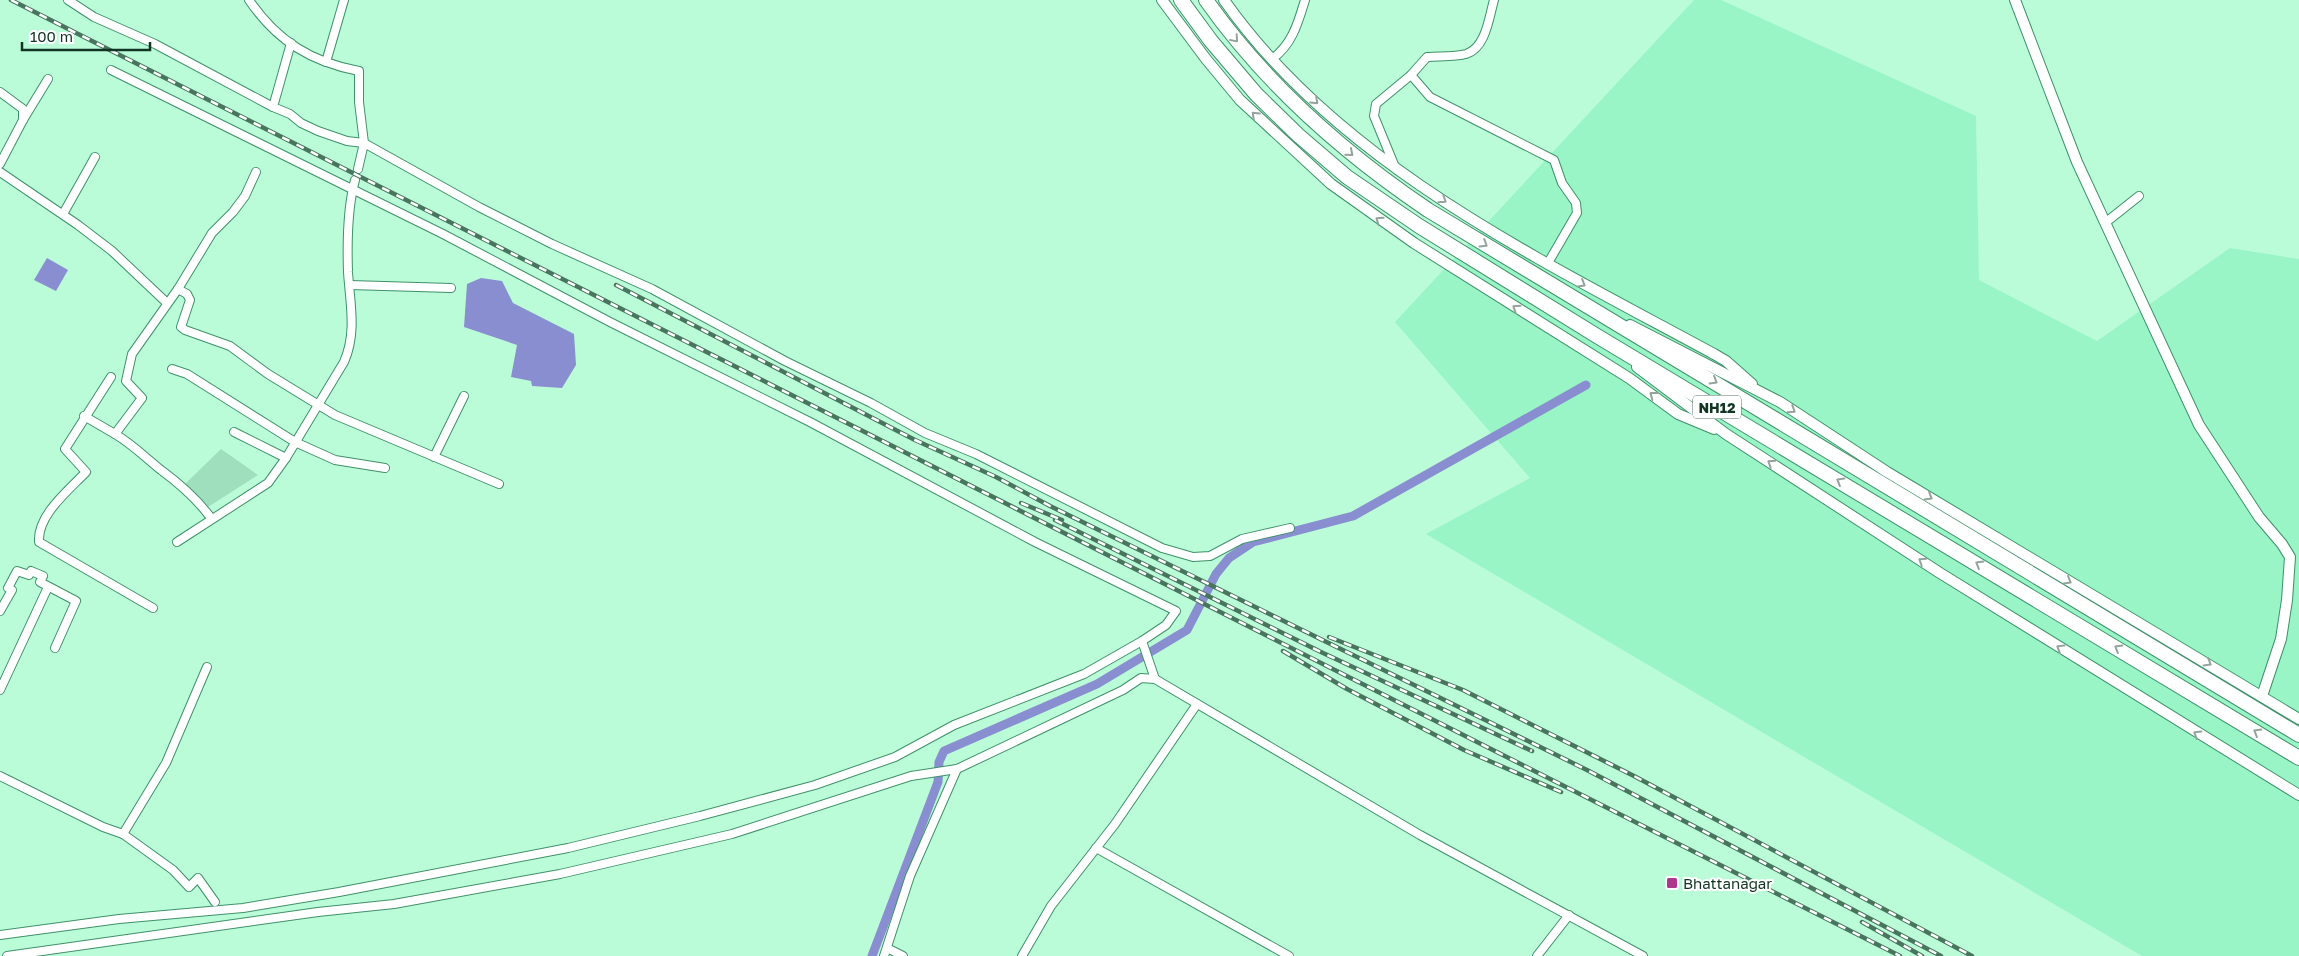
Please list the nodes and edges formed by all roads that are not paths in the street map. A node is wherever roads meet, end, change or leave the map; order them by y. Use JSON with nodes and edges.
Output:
{"nodes":[{"id":1,"x":68,"y":0,"type":"edge"},
{"id":2,"x":249,"y":0,"type":"edge"},
{"id":3,"x":344,"y":0,"type":"edge"},
{"id":4,"x":1162,"y":0,"type":"edge"},
{"id":5,"x":1181,"y":0,"type":"edge"},
{"id":6,"x":1206,"y":0,"type":"edge"},
{"id":7,"x":1224,"y":0,"type":"edge"},
{"id":8,"x":1494,"y":0,"type":"edge"},
{"id":9,"x":2015,"y":0,"type":"edge"},
{"id":10,"x":1302,"y":1,"type":"edge"},
{"id":11,"x":290,"y":43,"type":"junction"},
{"id":12,"x":1272,"y":59,"type":"junction"},
{"id":13,"x":326,"y":62,"type":"junction"},
{"id":14,"x":111,"y":70,"type":"dead end"},
{"id":15,"x":1411,"y":75,"type":"junction"},
{"id":16,"x":48,"y":78,"type":"dead end"},
{"id":17,"x":0,"y":92,"type":"edge"},
{"id":18,"x":273,"y":107,"type":"junction"},
{"id":19,"x":23,"y":120,"type":"junction"},
{"id":20,"x":364,"y":143,"type":"junction"},
{"id":21,"x":95,"y":157,"type":"dead end"},
{"id":22,"x":0,"y":164,"type":"edge"},
{"id":23,"x":1396,"y":168,"type":"junction"},
{"id":24,"x":358,"y":169,"type":"dead end"},
{"id":25,"x":0,"y":172,"type":"edge"},
{"id":26,"x":256,"y":172,"type":"dead end"},
{"id":27,"x":355,"y":180,"type":"dead end"},
{"id":28,"x":352,"y":190,"type":"junction"},
{"id":29,"x":2139,"y":196,"type":"dead end"},
{"id":30,"x":63,"y":214,"type":"junction"},
{"id":31,"x":2105,"y":223,"type":"junction"},
{"id":32,"x":1548,"y":263,"type":"junction"},
{"id":33,"x":350,"y":285,"type":"junction"},
{"id":34,"x":451,"y":288,"type":"dead end"},
{"id":35,"x":178,"y":289,"type":"junction"},
{"id":36,"x":1577,"y":300,"type":"junction"},
{"id":37,"x":167,"y":303,"type":"junction"},
{"id":38,"x":1597,"y":336,"type":"junction"},
{"id":39,"x":172,"y":369,"type":"dead end"},
{"id":40,"x":111,"y":377,"type":"dead end"},
{"id":41,"x":1762,"y":393,"type":"junction"},
{"id":42,"x":464,"y":396,"type":"dead end"},
{"id":43,"x":318,"y":405,"type":"junction"},
{"id":44,"x":84,"y":416,"type":"junction"},
{"id":45,"x":234,"y":432,"type":"dead end"},
{"id":46,"x":115,"y":434,"type":"junction"},
{"id":47,"x":1726,"y":434,"type":"junction"},
{"id":48,"x":295,"y":442,"type":"junction"},
{"id":49,"x":434,"y":457,"type":"junction"},
{"id":50,"x":286,"y":458,"type":"junction"},
{"id":51,"x":385,"y":468,"type":"dead end"},
{"id":52,"x":499,"y":484,"type":"dead end"},
{"id":53,"x":211,"y":518,"type":"junction"},
{"id":54,"x":1290,"y":528,"type":"dead end"},
{"id":55,"x":177,"y":542,"type":"dead end"},
{"id":56,"x":48,"y":587,"type":"junction"},
{"id":57,"x":153,"y":608,"type":"dead end"},
{"id":58,"x":0,"y":611,"type":"edge"},
{"id":59,"x":1142,"y":641,"type":"junction"},
{"id":60,"x":55,"y":648,"type":"dead end"},
{"id":61,"x":207,"y":667,"type":"dead end"},
{"id":62,"x":1155,"y":679,"type":"junction"},
{"id":63,"x":0,"y":690,"type":"edge"},
{"id":64,"x":2262,"y":696,"type":"junction"},
{"id":65,"x":1197,"y":704,"type":"junction"},
{"id":66,"x":2299,"y":719,"type":"edge"},
{"id":67,"x":2299,"y":735,"type":"edge"},
{"id":68,"x":2299,"y":758,"type":"edge"},
{"id":69,"x":956,"y":769,"type":"junction"},
{"id":70,"x":0,"y":776,"type":"edge"},
{"id":71,"x":2299,"y":795,"type":"edge"},
{"id":72,"x":123,"y":834,"type":"junction"},
{"id":73,"x":1096,"y":848,"type":"junction"},
{"id":74,"x":215,"y":902,"type":"dead end"},
{"id":75,"x":1569,"y":915,"type":"junction"},
{"id":76,"x":0,"y":934,"type":"edge"},
{"id":77,"x":886,"y":952,"type":"edge"},
{"id":78,"x":7,"y":956,"type":"edge"},
{"id":79,"x":903,"y":956,"type":"edge"},
{"id":80,"x":1022,"y":956,"type":"edge"},
{"id":81,"x":1288,"y":956,"type":"edge"},
{"id":82,"x":1537,"y":956,"type":"edge"},
{"id":83,"x":1643,"y":956,"type":"edge"}],
"edges":[{"from":1,"to":18,"type":"street"},
{"from":2,"to":11,"type":"street"},
{"from":3,"to":13,"type":"street"},
{"from":47,"to":4,"type":"street","one_way":true},
{"from":5,"to":38,"type":"highway","number":"NH12"},
{"from":6,"to":36,"type":"highway","number":"NH12","one_way":true},
{"from":7,"to":12,"type":"street"},
{"from":8,"to":15,"type":"street"},
{"from":9,"to":31,"type":"street"},
{"from":10,"to":12,"type":"street"},
{"from":11,"to":13,"type":"street"},
{"from":11,"to":18,"type":"street"},
{"from":12,"to":23,"type":"street","one_way":true},
{"from":13,"to":20,"type":"street"},
{"from":14,"to":28,"type":"street"},
{"from":15,"to":23,"type":"street"},
{"from":15,"to":32,"type":"street"},
{"from":16,"to":19,"type":"street"},
{"from":17,"to":19,"type":"street"},
{"from":18,"to":20,"type":"street"},
{"from":19,"to":22,"type":"street"},
{"from":20,"to":24,"type":"street"},
{"from":20,"to":54,"type":"street"},
{"from":21,"to":30,"type":"street"},
{"from":23,"to":32,"type":"street","one_way":true},
{"from":25,"to":30,"type":"street"},
{"from":26,"to":35,"type":"street"},
{"from":27,"to":28,"type":"street"},
{"from":28,"to":33,"type":"street"},
{"from":28,"to":59,"type":"street"},
{"from":29,"to":31,"type":"street"},
{"from":30,"to":37,"type":"street"},
{"from":31,"to":64,"type":"street"},
{"from":32,"to":41,"type":"street","one_way":true},
{"from":33,"to":34,"type":"street"},
{"from":33,"to":43,"type":"street"},
{"from":35,"to":37,"type":"street"},
{"from":35,"to":43,"type":"street"},
{"from":36,"to":41,"type":"street"},
{"from":36,"to":67,"type":"highway","number":"NH12","one_way":true},
{"from":37,"to":46,"type":"street"},
{"from":38,"to":47,"type":"street"},
{"from":68,"to":38,"type":"highway","number":"NH12","one_way":true},
{"from":39,"to":48,"type":"street"},
{"from":40,"to":44,"type":"street"},
{"from":41,"to":64,"type":"street","one_way":true},
{"from":42,"to":49,"type":"street"},
{"from":43,"to":48,"type":"street"},
{"from":43,"to":49,"type":"street"},
{"from":44,"to":46,"type":"street"},
{"from":44,"to":57,"type":"street"},
{"from":45,"to":50,"type":"street"},
{"from":46,"to":53,"type":"street"},
{"from":71,"to":47,"type":"street","one_way":true},
{"from":48,"to":50,"type":"street"},
{"from":48,"to":51,"type":"street"},
{"from":49,"to":52,"type":"street"},
{"from":50,"to":53,"type":"street"},
{"from":53,"to":55,"type":"street"},
{"from":56,"to":58,"type":"street"},
{"from":56,"to":60,"type":"street"},
{"from":56,"to":63,"type":"street"},
{"from":59,"to":62,"type":"street"},
{"from":59,"to":76,"type":"street"},
{"from":61,"to":72,"type":"street"},
{"from":62,"to":65,"type":"street"},
{"from":62,"to":69,"type":"street"},
{"from":64,"to":66,"type":"street"},
{"from":65,"to":73,"type":"street"},
{"from":65,"to":75,"type":"street"},
{"from":69,"to":77,"type":"street"},
{"from":69,"to":78,"type":"street"},
{"from":70,"to":72,"type":"street"},
{"from":72,"to":74,"type":"street"},
{"from":73,"to":80,"type":"street"},
{"from":73,"to":81,"type":"street"},
{"from":75,"to":82,"type":"street"},
{"from":75,"to":83,"type":"street"},
{"from":77,"to":79,"type":"street"}]}
